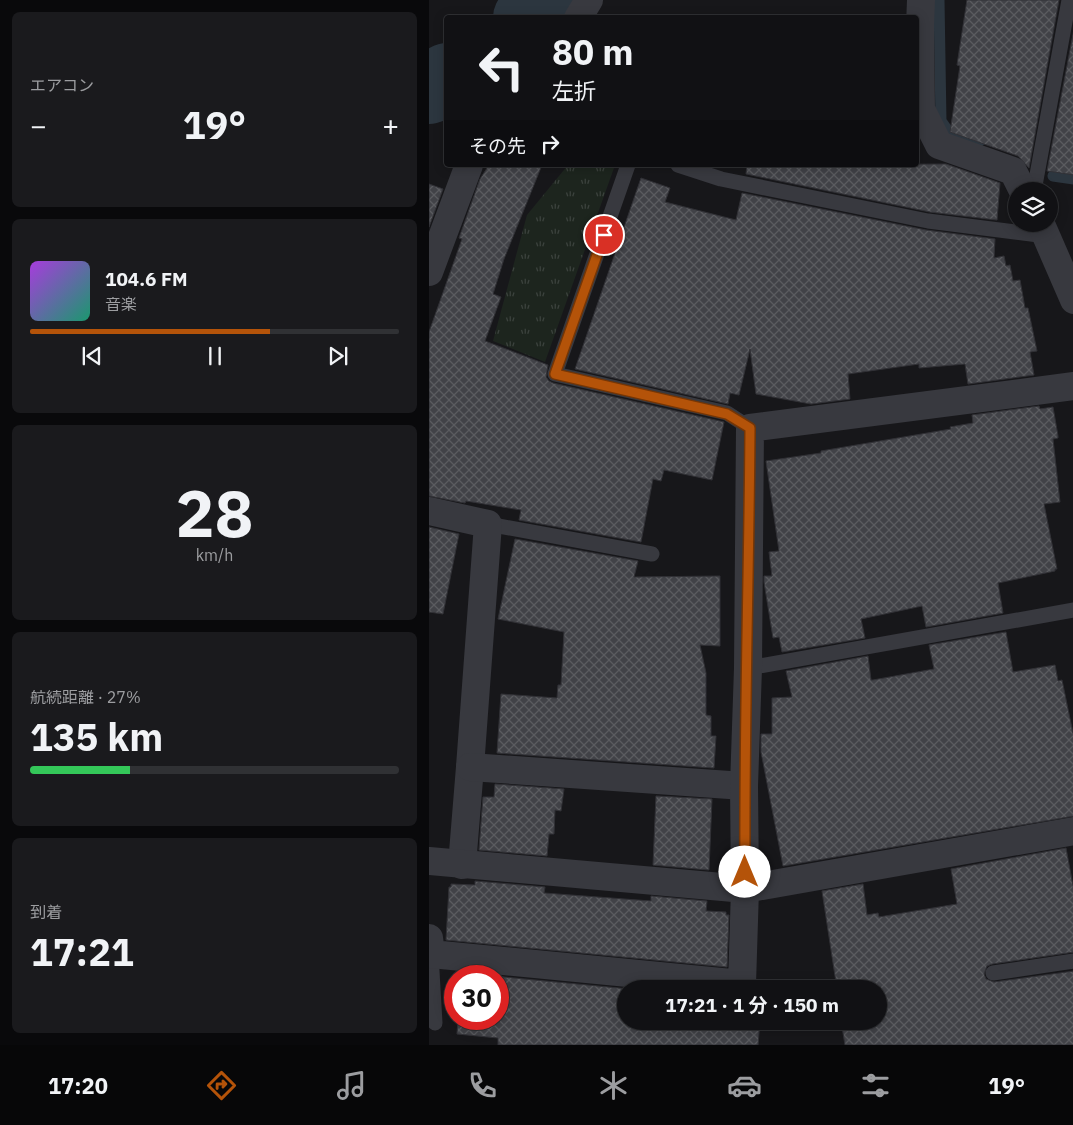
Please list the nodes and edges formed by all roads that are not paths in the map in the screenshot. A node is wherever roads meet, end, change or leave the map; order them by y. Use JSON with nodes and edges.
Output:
{"nodes":[{"id":1,"x":589,"y":0,"type":"edge"},
{"id":2,"x":921,"y":0,"type":"edge"},
{"id":3,"x":1069,"y":0,"type":"edge"},
{"id":4,"x":580,"y":15,"type":"edge"},
{"id":5,"x":468,"y":167,"type":"edge"},
{"id":6,"x":627,"y":167,"type":"edge"},
{"id":7,"x":684,"y":167,"type":"edge"},
{"id":8,"x":1018,"y":182,"type":"edge"},
{"id":9,"x":1036,"y":182,"type":"edge"},
{"id":10,"x":1008,"y":228,"type":"edge"},
{"id":11,"x":1045,"y":232,"type":"edge"},
{"id":12,"x":429,"y":272,"type":"edge"},
{"id":13,"x":1073,"y":300,"type":"edge"},
{"id":14,"x":1073,"y":386,"type":"edge"},
{"id":15,"x":750,"y":428,"type":"junction"},
{"id":16,"x":429,"y":511,"type":"edge"},
{"id":17,"x":488,"y":524,"type":"junction"},
{"id":18,"x":652,"y":554,"type":"dead end"},
{"id":19,"x":1073,"y":610,"type":"edge"},
{"id":20,"x":747,"y":668,"type":"junction"},
{"id":21,"x":471,"y":767,"type":"junction"},
{"id":22,"x":744,"y":786,"type":"junction"},
{"id":23,"x":1073,"y":831,"type":"edge"},
{"id":24,"x":429,"y":861,"type":"edge"},
{"id":25,"x":462,"y":865,"type":"junction"},
{"id":26,"x":745,"y":889,"type":"junction"},
{"id":27,"x":430,"y":946,"type":"edge"},
{"id":28,"x":1073,"y":961,"type":"edge"},
{"id":29,"x":993,"y":973,"type":"dead end"},
{"id":30,"x":435,"y":1023,"type":"dead end"}],
"edges":[{"from":1,"to":4,"type":"street"},
{"from":2,"to":8,"type":"street"},
{"from":3,"to":9,"type":"lane"},
{"from":5,"to":12,"type":"street"},
{"from":6,"to":15,"type":"lane"},
{"from":7,"to":10,"type":"lane"},
{"from":11,"to":13,"type":"street"},
{"from":14,"to":15,"type":"street"},
{"from":15,"to":20,"type":"street"},
{"from":16,"to":17,"type":"street"},
{"from":17,"to":18,"type":"lane"},
{"from":17,"to":21,"type":"street"},
{"from":19,"to":20,"type":"lane"},
{"from":20,"to":22,"type":"street"},
{"from":21,"to":22,"type":"street"},
{"from":21,"to":25,"type":"street"},
{"from":22,"to":26,"type":"street"},
{"from":23,"to":26,"type":"street"},
{"from":24,"to":25,"type":"street"},
{"from":25,"to":26,"type":"street"},
{"from":26,"to":27,"type":"street"},
{"from":27,"to":30,"type":"lane"},
{"from":28,"to":29,"type":"lane"}]}
